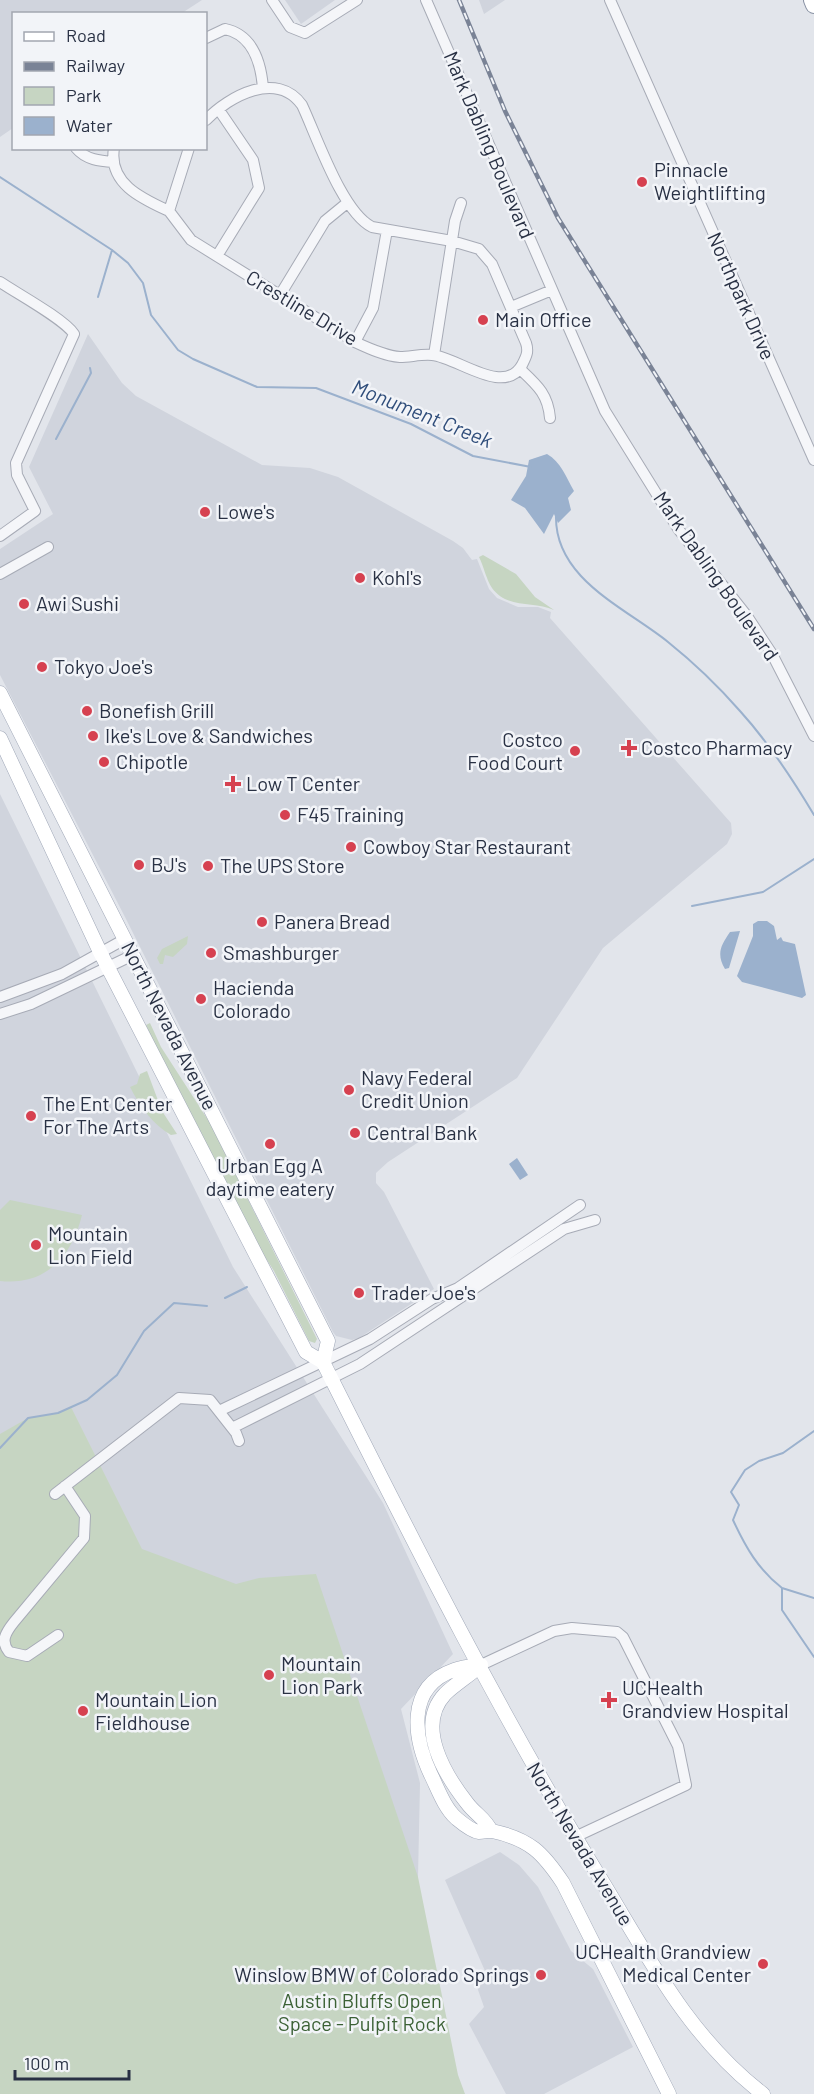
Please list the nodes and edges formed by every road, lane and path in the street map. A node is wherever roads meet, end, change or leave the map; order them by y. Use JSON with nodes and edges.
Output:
{"nodes":[{"id":1,"x":272,"y":0,"type":"edge"},
{"id":2,"x":357,"y":0,"type":"edge"},
{"id":3,"x":426,"y":0,"type":"edge"},
{"id":4,"x":610,"y":0,"type":"edge"},
{"id":5,"x":812,"y":0,"type":"edge"},
{"id":6,"x":814,"y":4,"type":"edge"},
{"id":7,"x":207,"y":38,"type":"edge"},
{"id":8,"x":263,"y":88,"type":"junction"},
{"id":9,"x":219,"y":110,"type":"junction"},
{"id":10,"x":207,"y":119,"type":"edge"},
{"id":11,"x":79,"y":150,"type":"edge"},
{"id":12,"x":114,"y":150,"type":"edge"},
{"id":13,"x":188,"y":150,"type":"edge"},
{"id":14,"x":114,"y":162,"type":"junction"},
{"id":15,"x":347,"y":203,"type":"junction"},
{"id":16,"x":461,"y":203,"type":"dead end"},
{"id":17,"x":169,"y":212,"type":"junction"},
{"id":18,"x":387,"y":230,"type":"junction"},
{"id":19,"x":452,"y":241,"type":"junction"},
{"id":20,"x":217,"y":256,"type":"junction"},
{"id":21,"x":0,"y":282,"type":"edge"},
{"id":22,"x":552,"y":290,"type":"junction"},
{"id":23,"x":280,"y":296,"type":"junction"},
{"id":24,"x":511,"y":307,"type":"junction"},
{"id":25,"x":355,"y":342,"type":"junction"},
{"id":26,"x":434,"y":355,"type":"junction"},
{"id":27,"x":520,"y":369,"type":"junction"},
{"id":28,"x":550,"y":418,"type":"dead end"},
{"id":29,"x":814,"y":460,"type":"edge"},
{"id":30,"x":0,"y":536,"type":"edge"},
{"id":31,"x":48,"y":547,"type":"dead end"},
{"id":32,"x":0,"y":574,"type":"edge"},
{"id":33,"x":0,"y":693,"type":"edge"},
{"id":34,"x":814,"y":736,"type":"edge"},
{"id":35,"x":0,"y":738,"type":"edge"},
{"id":36,"x":125,"y":939,"type":"junction"},
{"id":37,"x":100,"y":952,"type":"junction"},
{"id":38,"x":133,"y":955,"type":"junction"},
{"id":39,"x":108,"y":966,"type":"junction"},
{"id":40,"x":0,"y":998,"type":"edge"},
{"id":41,"x":0,"y":1014,"type":"edge"},
{"id":42,"x":579,"y":1205,"type":"dead end"},
{"id":43,"x":595,"y":1220,"type":"dead end"},
{"id":44,"x":485,"y":1254,"type":"dead end"},
{"id":45,"x":495,"y":1269,"type":"junction"},
{"id":46,"x":452,"y":1276,"type":"dead end"},
{"id":47,"x":461,"y":1292,"type":"junction"},
{"id":48,"x":323,"y":1362,"type":"junction"},
{"id":49,"x":332,"y":1379,"type":"junction"},
{"id":50,"x":219,"y":1411,"type":"junction"},
{"id":51,"x":232,"y":1428,"type":"junction"},
{"id":52,"x":239,"y":1441,"type":"dead end"},
{"id":53,"x":65,"y":1486,"type":"junction"},
{"id":54,"x":55,"y":1494,"type":"dead end"},
{"id":55,"x":58,"y":1635,"type":"dead end"},
{"id":56,"x":481,"y":1665,"type":"junction"},
{"id":57,"x":575,"y":1838,"type":"junction"},
{"id":58,"x":669,"y":2094,"type":"edge"},
{"id":59,"x":763,"y":2094,"type":"edge"}],
"edges":[{"from":1,"to":2,"type":"street"},
{"from":3,"to":22,"type":"street","name":"Mark Dabling Boulevard"},
{"from":4,"to":29,"type":"street","name":"Northpark Drive"},
{"from":5,"to":6,"type":"highway"},
{"from":7,"to":8,"type":"street"},
{"from":8,"to":9,"type":"street"},
{"from":8,"to":15,"type":"street"},
{"from":9,"to":10,"type":"street"},
{"from":9,"to":20,"type":"street"},
{"from":11,"to":14,"type":"street"},
{"from":12,"to":14,"type":"street"},
{"from":13,"to":17,"type":"street"},
{"from":14,"to":17,"type":"street"},
{"from":15,"to":18,"type":"street"},
{"from":15,"to":23,"type":"street"},
{"from":16,"to":19,"type":"street"},
{"from":17,"to":20,"type":"street","name":"Crestline Drive"},
{"from":18,"to":19,"type":"street"},
{"from":18,"to":25,"type":"street"},
{"from":19,"to":24,"type":"street"},
{"from":19,"to":26,"type":"street"},
{"from":20,"to":23,"type":"street","name":"Crestline Drive"},
{"from":21,"to":30,"type":"street"},
{"from":22,"to":24,"type":"street"},
{"from":22,"to":34,"type":"street","name":"Mark Dabling Boulevard"},
{"from":23,"to":25,"type":"street","name":"Crestline Drive"},
{"from":24,"to":27,"type":"street"},
{"from":25,"to":26,"type":"street","name":"Crestline Drive"},
{"from":26,"to":27,"type":"street","name":"Crestline Drive"},
{"from":27,"to":28,"type":"street"},
{"from":31,"to":32,"type":"street"},
{"from":33,"to":36,"type":"main road","name":"North Nevada Avenue"},
{"from":35,"to":37,"type":"main road","name":"North Nevada Avenue"},
{"from":36,"to":37,"type":"street"},
{"from":36,"to":38,"type":"main road","name":"North Nevada Avenue"},
{"from":37,"to":39,"type":"main road","name":"North Nevada Avenue"},
{"from":37,"to":40,"type":"street"},
{"from":38,"to":39,"type":"street"},
{"from":38,"to":48,"type":"main road","name":"North Nevada Avenue"},
{"from":39,"to":41,"type":"street"},
{"from":39,"to":48,"type":"main road","name":"North Nevada Avenue"},
{"from":42,"to":45,"type":"street"},
{"from":43,"to":45,"type":"street"},
{"from":44,"to":45,"type":"street"},
{"from":45,"to":47,"type":"street"},
{"from":46,"to":47,"type":"street"},
{"from":47,"to":48,"type":"street"},
{"from":47,"to":49,"type":"street"},
{"from":48,"to":49,"type":"main road","name":"North Nevada Avenue"},
{"from":48,"to":50,"type":"street"},
{"from":49,"to":51,"type":"street"},
{"from":49,"to":56,"type":"main road","name":"North Nevada Avenue"},
{"from":50,"to":51,"type":"street"},
{"from":50,"to":53,"type":"street"},
{"from":51,"to":52,"type":"street"},
{"from":53,"to":54,"type":"street"},
{"from":53,"to":55,"type":"street"},
{"from":56,"to":57,"type":"main road","name":"North Nevada Avenue"},
{"from":56,"to":57,"type":"street"},
{"from":56,"to":58,"type":"main road","name":"North Nevada Avenue"},
{"from":57,"to":59,"type":"main road","name":"North Nevada Avenue"}]}
